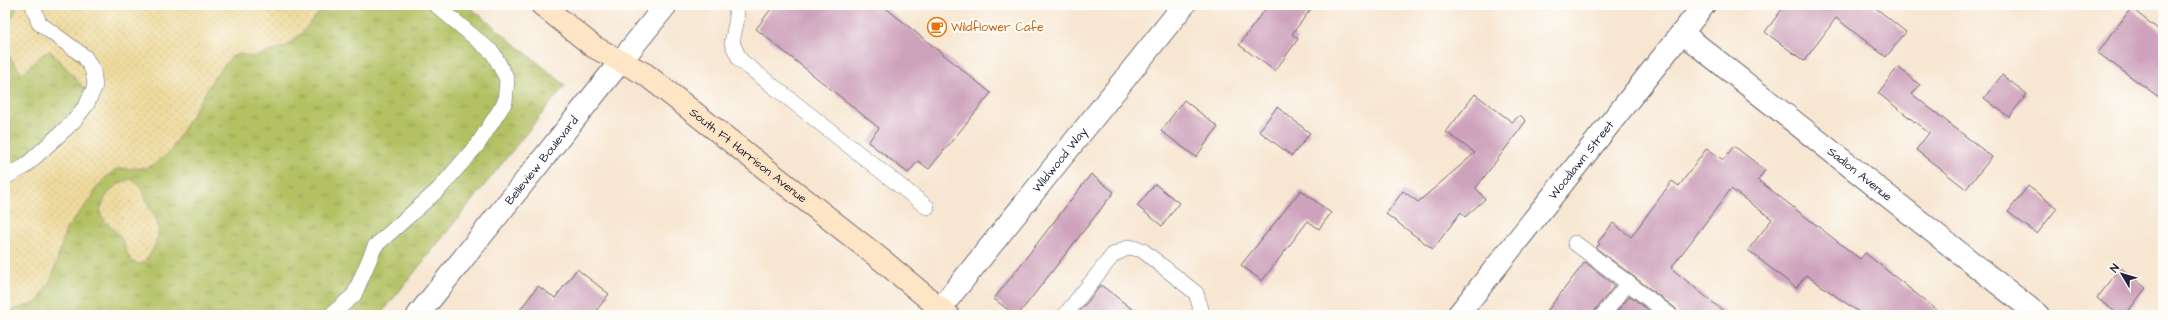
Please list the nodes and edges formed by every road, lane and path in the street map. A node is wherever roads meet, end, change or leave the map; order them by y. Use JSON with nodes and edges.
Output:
{"nodes":[{"id":1,"x":33,"y":5,"type":"edge"},
{"id":2,"x":436,"y":5,"type":"edge"},
{"id":3,"x":542,"y":5,"type":"edge"},
{"id":4,"x":666,"y":5,"type":"edge"},
{"id":5,"x":735,"y":5,"type":"edge"},
{"id":6,"x":1184,"y":5,"type":"edge"},
{"id":7,"x":1704,"y":5,"type":"edge"},
{"id":8,"x":1682,"y":33,"type":"junction"},
{"id":9,"x":621,"y":61,"type":"junction"},
{"id":10,"x":5,"y":177,"type":"edge"},
{"id":11,"x":927,"y":208,"type":"dead end"},
{"id":12,"x":1575,"y":243,"type":"dead end"},
{"id":13,"x":1628,"y":283,"type":"junction"},
{"id":14,"x":941,"y":313,"type":"edge"},
{"id":15,"x":331,"y":315,"type":"edge"},
{"id":16,"x":418,"y":315,"type":"edge"},
{"id":17,"x":1065,"y":315,"type":"edge"},
{"id":18,"x":1198,"y":315,"type":"edge"},
{"id":19,"x":1458,"y":315,"type":"edge"},
{"id":20,"x":1603,"y":315,"type":"edge"},
{"id":21,"x":1670,"y":315,"type":"edge"},
{"id":22,"x":2038,"y":315,"type":"edge"}],
"edges":[{"from":1,"to":10,"type":"lane"},
{"from":2,"to":15,"type":"lane"},
{"from":3,"to":9,"type":"main road","name":"South Ft Harrison Avenue"},
{"from":4,"to":9,"type":"street","name":"Belleview Boulevard"},
{"from":5,"to":11,"type":"lane"},
{"from":6,"to":14,"type":"street","name":"Wildwood Way"},
{"from":7,"to":8,"type":"street","name":"Woodlawn Street"},
{"from":8,"to":19,"type":"street","name":"Woodlawn Street"},
{"from":8,"to":22,"type":"street","name":"Sadlon Avenue"},
{"from":9,"to":14,"type":"main road","name":"South Ft Harrison Avenue"},
{"from":9,"to":16,"type":"street","name":"Belleview Boulevard"},
{"from":12,"to":13,"type":"lane"},
{"from":13,"to":20,"type":"lane"},
{"from":13,"to":21,"type":"lane"},
{"from":17,"to":18,"type":"lane"}]}
